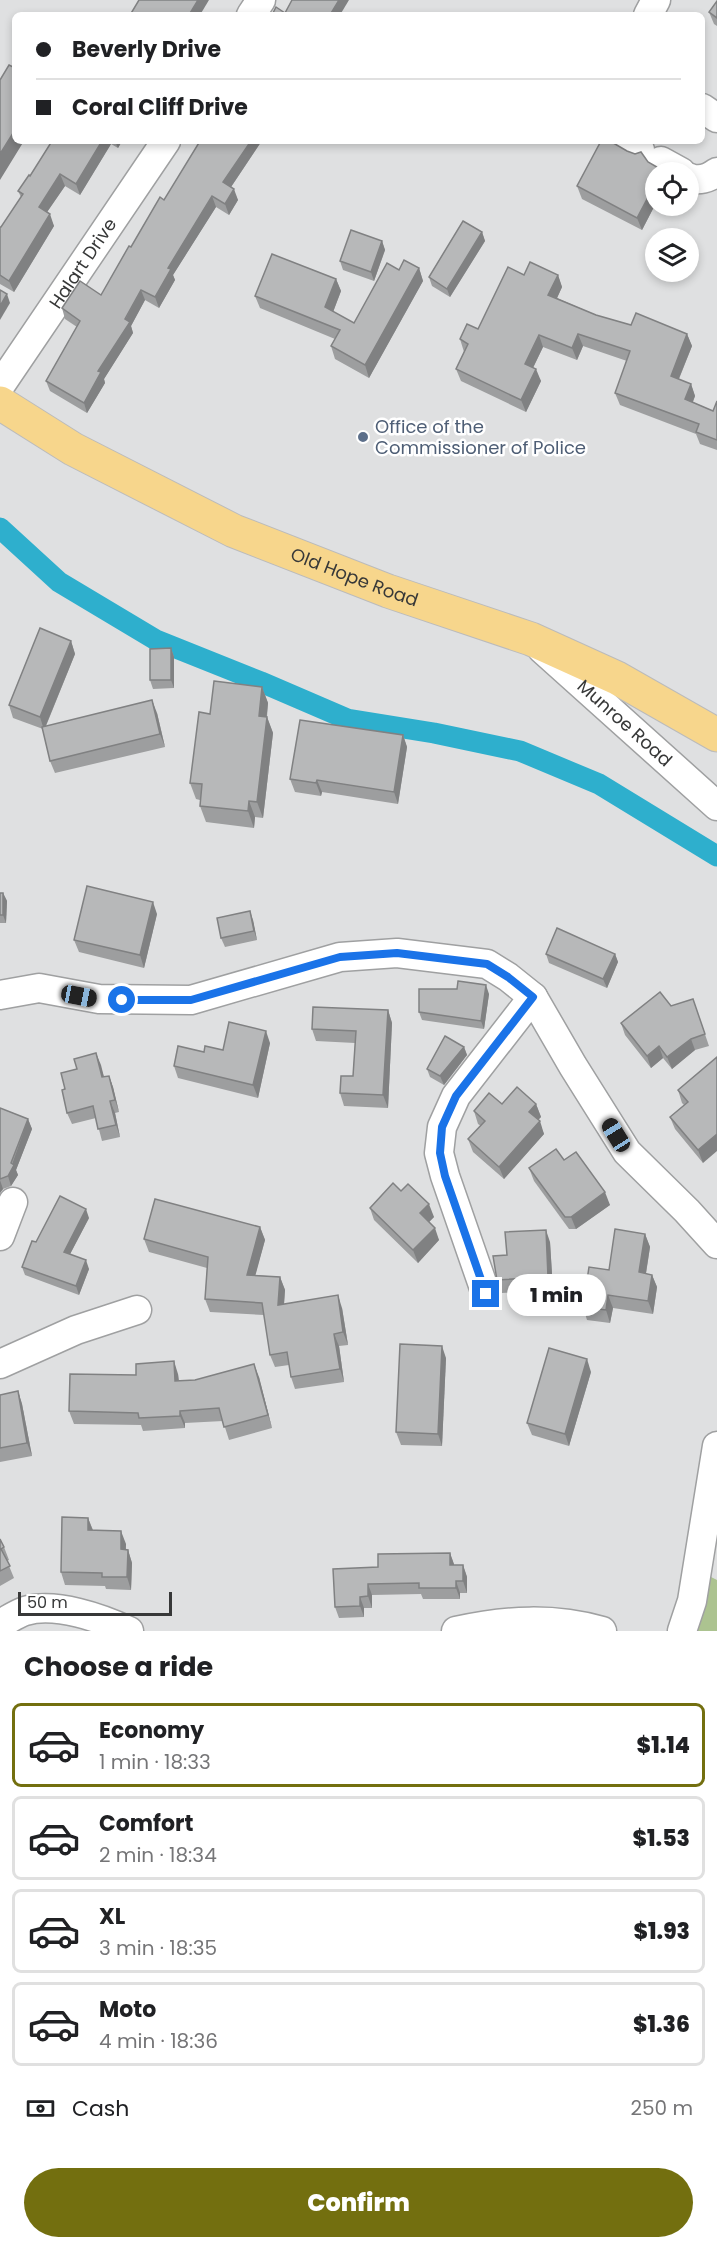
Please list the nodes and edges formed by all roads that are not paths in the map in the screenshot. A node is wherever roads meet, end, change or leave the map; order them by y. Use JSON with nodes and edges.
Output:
{"nodes":[{"id":1,"x":164,"y":144,"type":"edge"},
{"id":2,"x":717,"y":172,"type":"edge"},
{"id":3,"x":699,"y":178,"type":"edge"},
{"id":4,"x":0,"y":386,"type":"edge"},
{"id":5,"x":0,"y":403,"type":"edge"},
{"id":6,"x":531,"y":639,"type":"junction"},
{"id":7,"x":717,"y":735,"type":"edge"},
{"id":8,"x":717,"y":806,"type":"edge"},
{"id":9,"x":0,"y":995,"type":"edge"},
{"id":10,"x":533,"y":997,"type":"junction"},
{"id":11,"x":13,"y":1202,"type":"dead end"},
{"id":12,"x":0,"y":1236,"type":"edge"},
{"id":13,"x":717,"y":1244,"type":"edge"},
{"id":14,"x":486,"y":1294,"type":"dead end"},
{"id":15,"x":137,"y":1310,"type":"dead end"},
{"id":16,"x":0,"y":1364,"type":"edge"},
{"id":17,"x":717,"y":1446,"type":"edge"},
{"id":18,"x":0,"y":1624,"type":"edge"},
{"id":19,"x":129,"y":1631,"type":"edge"},
{"id":20,"x":456,"y":1631,"type":"edge"},
{"id":21,"x":602,"y":1631,"type":"edge"},
{"id":22,"x":682,"y":1631,"type":"edge"}],
"edges":[{"from":1,"to":4,"type":"street","name":"Halart Drive"},
{"from":2,"to":3,"type":"street"},
{"from":5,"to":6,"type":"main road","name":"Old Hope Road"},
{"from":6,"to":7,"type":"main road","name":"Old Hope Road"},
{"from":6,"to":8,"type":"street","name":"Munroe Road"},
{"from":9,"to":10,"type":"street"},
{"from":10,"to":13,"type":"street"},
{"from":10,"to":14,"type":"street"},
{"from":11,"to":12,"type":"street"},
{"from":15,"to":16,"type":"street"},
{"from":17,"to":22,"type":"street"},
{"from":18,"to":19,"type":"street"},
{"from":20,"to":21,"type":"street"}]}
